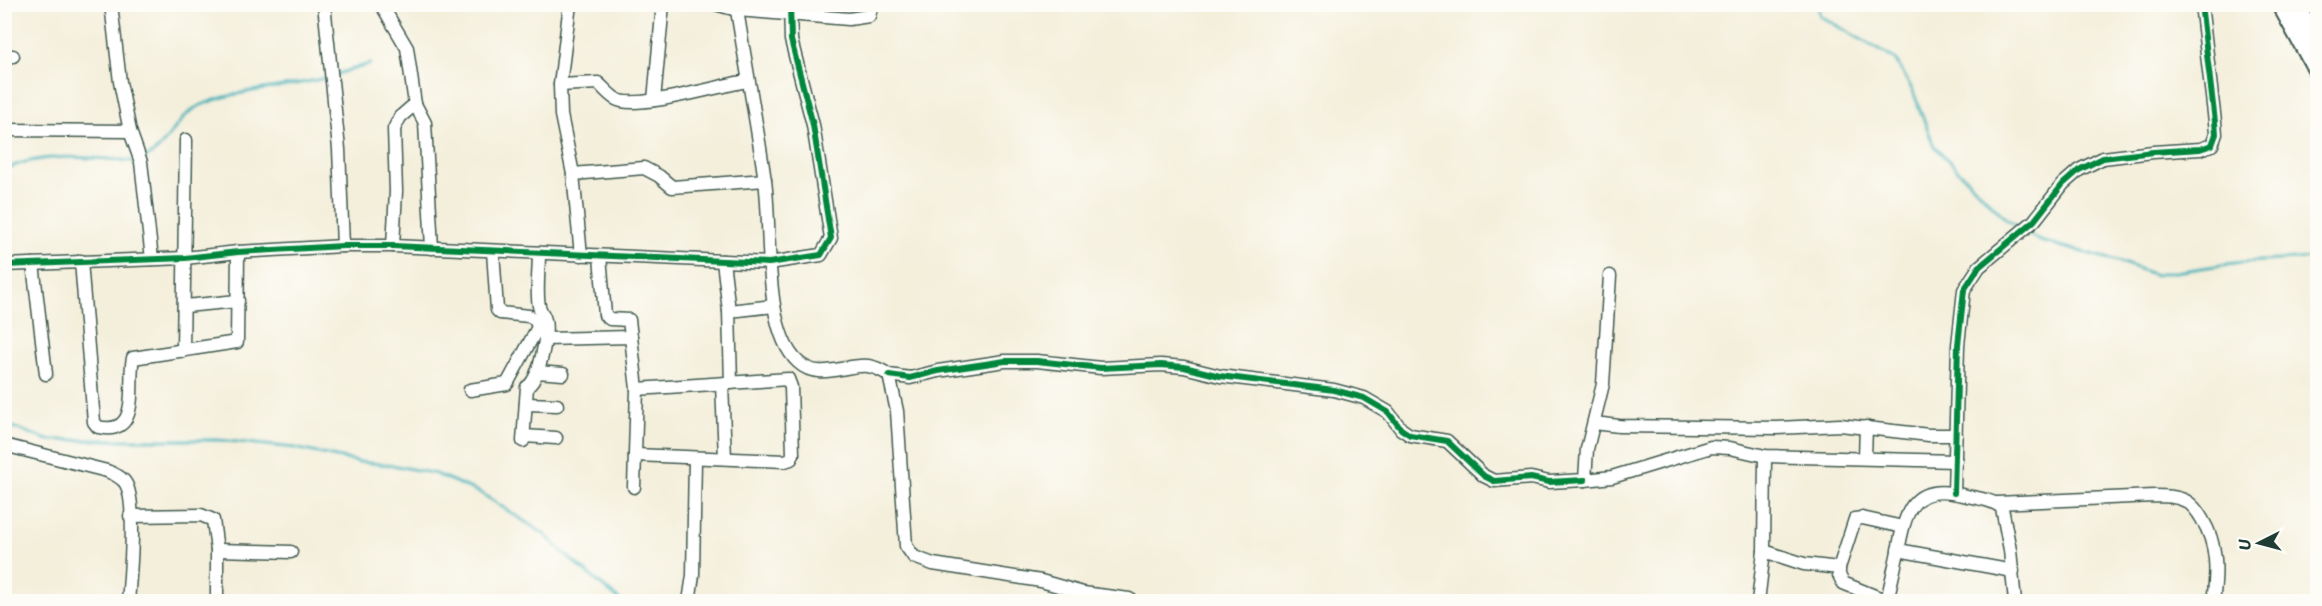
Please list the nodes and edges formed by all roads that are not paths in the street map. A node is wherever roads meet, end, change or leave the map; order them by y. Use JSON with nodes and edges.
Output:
{"nodes":[{"id":1,"x":111,"y":4,"type":"edge"},
{"id":2,"x":324,"y":4,"type":"edge"},
{"id":3,"x":381,"y":4,"type":"edge"},
{"id":4,"x":570,"y":4,"type":"edge"},
{"id":5,"x":663,"y":4,"type":"edge"},
{"id":6,"x":714,"y":4,"type":"edge"},
{"id":7,"x":872,"y":4,"type":"edge"},
{"id":8,"x":2201,"y":4,"type":"edge"},
{"id":9,"x":2280,"y":4,"type":"edge"},
{"id":10,"x":2296,"y":4,"type":"edge"},
{"id":11,"x":790,"y":9,"type":"edge"},
{"id":12,"x":737,"y":10,"type":"junction"},
{"id":13,"x":2318,"y":44,"type":"edge"},
{"id":14,"x":2318,"y":73,"type":"edge"},
{"id":15,"x":747,"y":81,"type":"junction"},
{"id":16,"x":560,"y":85,"type":"junction"},
{"id":17,"x":654,"y":100,"type":"junction"},
{"id":18,"x":415,"y":104,"type":"junction"},
{"id":19,"x":4,"y":130,"type":"edge"},
{"id":20,"x":130,"y":130,"type":"junction"},
{"id":21,"x":186,"y":140,"type":"dead end"},
{"id":22,"x":573,"y":174,"type":"junction"},
{"id":23,"x":765,"y":180,"type":"junction"},
{"id":24,"x":342,"y":246,"type":"junction"},
{"id":25,"x":393,"y":246,"type":"junction"},
{"id":26,"x":432,"y":248,"type":"junction"},
{"id":27,"x":494,"y":251,"type":"junction"},
{"id":28,"x":238,"y":252,"type":"junction"},
{"id":29,"x":539,"y":254,"type":"junction"},
{"id":30,"x":581,"y":255,"type":"junction"},
{"id":31,"x":600,"y":256,"type":"junction"},
{"id":32,"x":185,"y":258,"type":"junction"},
{"id":33,"x":152,"y":259,"type":"junction"},
{"id":34,"x":81,"y":261,"type":"junction"},
{"id":35,"x":723,"y":261,"type":"junction"},
{"id":36,"x":769,"y":263,"type":"junction"},
{"id":37,"x":33,"y":264,"type":"junction"},
{"id":38,"x":4,"y":265,"type":"edge"},
{"id":39,"x":1610,"y":276,"type":"dead end"},
{"id":40,"x":238,"y":302,"type":"junction"},
{"id":41,"x":185,"y":306,"type":"junction"},
{"id":42,"x":774,"y":306,"type":"junction"},
{"id":43,"x":729,"y":311,"type":"junction"},
{"id":44,"x":631,"y":337,"type":"junction"},
{"id":45,"x":545,"y":339,"type":"junction"},
{"id":46,"x":183,"y":351,"type":"junction"},
{"id":47,"x":798,"y":363,"type":"junction"},
{"id":48,"x":537,"y":372,"type":"junction"},
{"id":49,"x":46,"y":374,"type":"dead end"},
{"id":50,"x":563,"y":374,"type":"dead end"},
{"id":51,"x":890,"y":375,"type":"junction"},
{"id":52,"x":788,"y":378,"type":"junction"},
{"id":53,"x":726,"y":384,"type":"junction"},
{"id":54,"x":637,"y":389,"type":"junction"},
{"id":55,"x":470,"y":390,"type":"dead end"},
{"id":56,"x":526,"y":404,"type":"junction"},
{"id":57,"x":557,"y":405,"type":"dead end"},
{"id":58,"x":1594,"y":423,"type":"junction"},
{"id":59,"x":1866,"y":427,"type":"junction"},
{"id":60,"x":1956,"y":435,"type":"junction"},
{"id":61,"x":556,"y":438,"type":"dead end"},
{"id":62,"x":4,"y":445,"type":"edge"},
{"id":63,"x":635,"y":455,"type":"junction"},
{"id":64,"x":1765,"y":456,"type":"junction"},
{"id":65,"x":1865,"y":457,"type":"junction"},
{"id":66,"x":695,"y":458,"type":"junction"},
{"id":67,"x":725,"y":458,"type":"junction"},
{"id":68,"x":1956,"y":461,"type":"junction"},
{"id":69,"x":1586,"y":480,"type":"junction"},
{"id":70,"x":634,"y":487,"type":"dead end"},
{"id":71,"x":1954,"y":493,"type":"junction"},
{"id":72,"x":1997,"y":503,"type":"junction"},
{"id":73,"x":130,"y":516,"type":"junction"},
{"id":74,"x":1902,"y":527,"type":"junction"},
{"id":75,"x":217,"y":550,"type":"junction"},
{"id":76,"x":1898,"y":550,"type":"junction"},
{"id":77,"x":1764,"y":551,"type":"junction"},
{"id":78,"x":291,"y":552,"type":"dead end"},
{"id":79,"x":1839,"y":568,"type":"junction"},
{"id":80,"x":2013,"y":571,"type":"junction"},
{"id":81,"x":1887,"y":601,"type":"edge"},
{"id":82,"x":129,"y":602,"type":"edge"},
{"id":83,"x":217,"y":602,"type":"edge"},
{"id":84,"x":689,"y":602,"type":"edge"},
{"id":85,"x":1134,"y":602,"type":"edge"},
{"id":86,"x":1758,"y":602,"type":"edge"},
{"id":87,"x":2015,"y":602,"type":"edge"},
{"id":88,"x":2213,"y":602,"type":"edge"}],
"edges":[{"from":1,"to":20,"type":"street"},
{"from":2,"to":24,"type":"street"},
{"from":3,"to":18,"type":"street"},
{"from":4,"to":16,"type":"street"},
{"from":5,"to":17,"type":"street"},
{"from":6,"to":12,"type":"street"},
{"from":7,"to":11,"type":"street"},
{"from":8,"to":60,"type":"street"},
{"from":9,"to":14,"type":"highway"},
{"from":10,"to":13,"type":"highway"},
{"from":11,"to":12,"type":"street"},
{"from":11,"to":36,"type":"street"},
{"from":12,"to":15,"type":"street"},
{"from":15,"to":17,"type":"street"},
{"from":15,"to":23,"type":"street"},
{"from":16,"to":17,"type":"street"},
{"from":16,"to":22,"type":"street"},
{"from":18,"to":25,"type":"street"},
{"from":18,"to":26,"type":"street"},
{"from":19,"to":20,"type":"street"},
{"from":20,"to":33,"type":"street"},
{"from":21,"to":32,"type":"street"},
{"from":22,"to":23,"type":"street"},
{"from":22,"to":30,"type":"street"},
{"from":23,"to":36,"type":"street"},
{"from":24,"to":25,"type":"street"},
{"from":24,"to":28,"type":"street"},
{"from":25,"to":26,"type":"street"},
{"from":26,"to":27,"type":"street"},
{"from":27,"to":29,"type":"street"},
{"from":27,"to":55,"type":"street"},
{"from":28,"to":32,"type":"street"},
{"from":28,"to":40,"type":"street"},
{"from":29,"to":30,"type":"street"},
{"from":29,"to":45,"type":"street"},
{"from":30,"to":31,"type":"street"},
{"from":31,"to":35,"type":"street"},
{"from":31,"to":44,"type":"street"},
{"from":32,"to":33,"type":"street"},
{"from":32,"to":41,"type":"street"},
{"from":33,"to":34,"type":"street"},
{"from":34,"to":37,"type":"street"},
{"from":34,"to":46,"type":"street"},
{"from":35,"to":36,"type":"street"},
{"from":35,"to":43,"type":"street"},
{"from":36,"to":42,"type":"street"},
{"from":37,"to":38,"type":"street"},
{"from":37,"to":49,"type":"street"},
{"from":39,"to":58,"type":"street"},
{"from":40,"to":41,"type":"street"},
{"from":40,"to":46,"type":"street"},
{"from":41,"to":46,"type":"street"},
{"from":42,"to":43,"type":"street"},
{"from":42,"to":47,"type":"street"},
{"from":43,"to":53,"type":"street"},
{"from":44,"to":45,"type":"street"},
{"from":44,"to":54,"type":"street"},
{"from":45,"to":48,"type":"street"},
{"from":47,"to":51,"type":"street"},
{"from":47,"to":52,"type":"street"},
{"from":48,"to":50,"type":"street"},
{"from":48,"to":56,"type":"street"},
{"from":51,"to":69,"type":"street"},
{"from":51,"to":85,"type":"street"},
{"from":52,"to":53,"type":"street"},
{"from":52,"to":67,"type":"street"},
{"from":53,"to":54,"type":"street"},
{"from":53,"to":67,"type":"street"},
{"from":54,"to":63,"type":"street"},
{"from":56,"to":57,"type":"street"},
{"from":56,"to":61,"type":"street"},
{"from":58,"to":59,"type":"street"},
{"from":58,"to":69,"type":"street"},
{"from":59,"to":60,"type":"street"},
{"from":59,"to":65,"type":"street"},
{"from":60,"to":68,"type":"street"},
{"from":62,"to":73,"type":"street"},
{"from":63,"to":66,"type":"street"},
{"from":63,"to":70,"type":"street"},
{"from":64,"to":65,"type":"street"},
{"from":64,"to":69,"type":"street"},
{"from":64,"to":77,"type":"street"},
{"from":65,"to":68,"type":"street"},
{"from":66,"to":67,"type":"street"},
{"from":66,"to":84,"type":"street"},
{"from":68,"to":71,"type":"street"},
{"from":71,"to":72,"type":"street"},
{"from":71,"to":74,"type":"street"},
{"from":72,"to":80,"type":"street"},
{"from":72,"to":88,"type":"street"},
{"from":73,"to":75,"type":"street"},
{"from":73,"to":82,"type":"street"},
{"from":74,"to":76,"type":"street"},
{"from":74,"to":79,"type":"street"},
{"from":75,"to":78,"type":"street"},
{"from":75,"to":83,"type":"street"},
{"from":76,"to":80,"type":"street"},
{"from":76,"to":81,"type":"street"},
{"from":77,"to":79,"type":"street"},
{"from":77,"to":86,"type":"street"},
{"from":79,"to":81,"type":"street"},
{"from":80,"to":87,"type":"street"}]}
